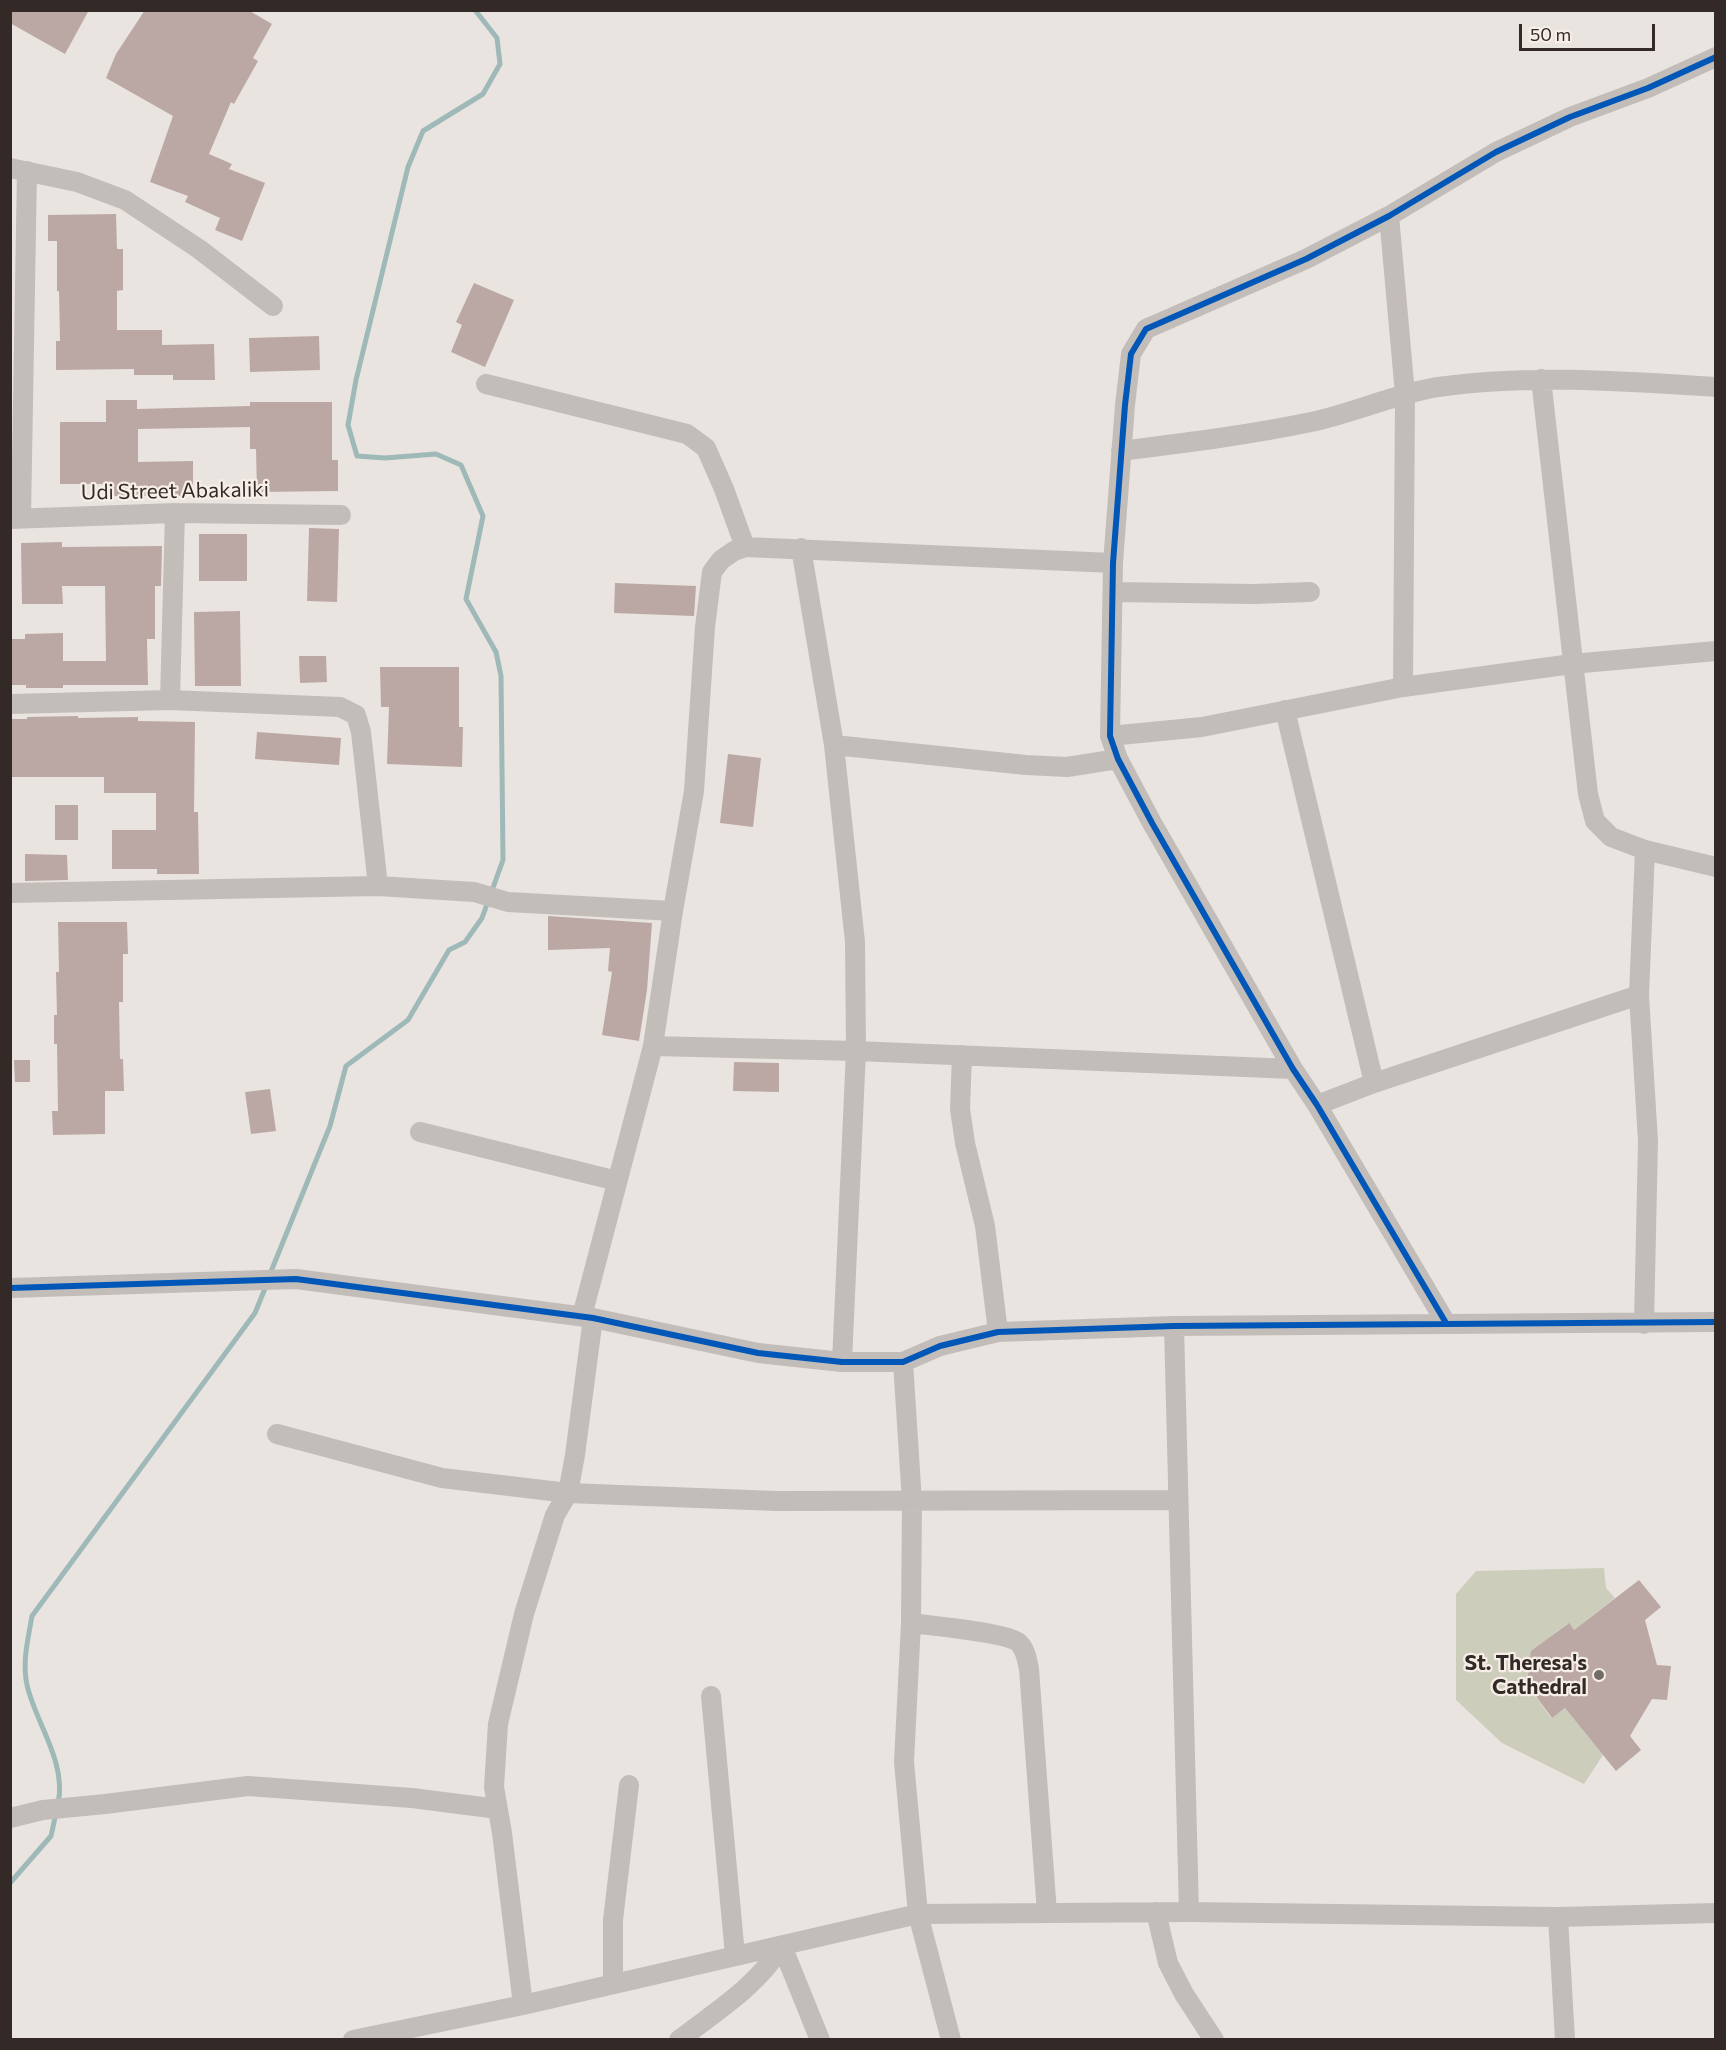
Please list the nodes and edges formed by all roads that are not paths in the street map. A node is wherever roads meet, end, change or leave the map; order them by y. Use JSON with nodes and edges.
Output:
{"nodes":[{"id":1,"x":1716,"y":57,"type":"edge"},
{"id":2,"x":19,"y":169,"type":"edge"},
{"id":3,"x":1389,"y":216,"type":"junction"},
{"id":4,"x":273,"y":306,"type":"dead end"},
{"id":5,"x":1540,"y":379,"type":"junction"},
{"id":6,"x":486,"y":384,"type":"dead end"},
{"id":7,"x":1716,"y":387,"type":"edge"},
{"id":8,"x":1405,"y":394,"type":"junction"},
{"id":9,"x":1121,"y":451,"type":"junction"},
{"id":10,"x":175,"y":513,"type":"junction"},
{"id":11,"x":341,"y":515,"type":"dead end"},
{"id":12,"x":16,"y":518,"type":"edge"},
{"id":13,"x":745,"y":547,"type":"junction"},
{"id":14,"x":801,"y":548,"type":"junction"},
{"id":15,"x":1113,"y":563,"type":"junction"},
{"id":16,"x":1113,"y":592,"type":"junction"},
{"id":17,"x":1310,"y":592,"type":"dead end"},
{"id":18,"x":1716,"y":651,"type":"edge"},
{"id":19,"x":1572,"y":664,"type":"junction"},
{"id":20,"x":1403,"y":687,"type":"junction"},
{"id":21,"x":170,"y":700,"type":"junction"},
{"id":22,"x":10,"y":704,"type":"edge"},
{"id":23,"x":1285,"y":710,"type":"junction"},
{"id":24,"x":1110,"y":736,"type":"junction"},
{"id":25,"x":834,"y":745,"type":"junction"},
{"id":26,"x":1118,"y":759,"type":"junction"},
{"id":27,"x":1645,"y":850,"type":"junction"},
{"id":28,"x":1716,"y":867,"type":"edge"},
{"id":29,"x":378,"y":886,"type":"junction"},
{"id":30,"x":10,"y":893,"type":"edge"},
{"id":31,"x":673,"y":911,"type":"junction"},
{"id":32,"x":1639,"y":995,"type":"junction"},
{"id":33,"x":653,"y":1046,"type":"junction"},
{"id":34,"x":856,"y":1051,"type":"junction"},
{"id":35,"x":962,"y":1055,"type":"junction"},
{"id":36,"x":1293,"y":1069,"type":"junction"},
{"id":37,"x":1374,"y":1083,"type":"junction"},
{"id":38,"x":1317,"y":1105,"type":"junction"},
{"id":39,"x":420,"y":1132,"type":"dead end"},
{"id":40,"x":617,"y":1181,"type":"junction"},
{"id":41,"x":10,"y":1288,"type":"edge"},
{"id":42,"x":587,"y":1317,"type":"junction"},
{"id":43,"x":1716,"y":1322,"type":"edge"},
{"id":44,"x":1446,"y":1323,"type":"junction"},
{"id":45,"x":1644,"y":1324,"type":"junction"},
{"id":46,"x":1174,"y":1326,"type":"junction"},
{"id":47,"x":998,"y":1332,"type":"junction"},
{"id":48,"x":842,"y":1362,"type":"junction"},
{"id":49,"x":903,"y":1362,"type":"junction"},
{"id":50,"x":277,"y":1434,"type":"dead end"},
{"id":51,"x":568,"y":1493,"type":"junction"},
{"id":52,"x":1178,"y":1500,"type":"junction"},
{"id":53,"x":912,"y":1502,"type":"junction"},
{"id":54,"x":911,"y":1623,"type":"junction"},
{"id":55,"x":711,"y":1696,"type":"dead end"},
{"id":56,"x":629,"y":1785,"type":"dead end"},
{"id":57,"x":498,"y":1809,"type":"junction"},
{"id":58,"x":10,"y":1818,"type":"edge"},
{"id":59,"x":1156,"y":1912,"type":"junction"},
{"id":60,"x":1189,"y":1912,"type":"junction"},
{"id":61,"x":1047,"y":1913,"type":"junction"},
{"id":62,"x":1716,"y":1913,"type":"edge"},
{"id":63,"x":918,"y":1914,"type":"junction"},
{"id":64,"x":1558,"y":1917,"type":"junction"},
{"id":65,"x":782,"y":1946,"type":"junction"},
{"id":66,"x":735,"y":1955,"type":"junction"},
{"id":67,"x":613,"y":1984,"type":"junction"},
{"id":68,"x":523,"y":2005,"type":"junction"},
{"id":69,"x":353,"y":2040,"type":"edge"},
{"id":70,"x":679,"y":2040,"type":"edge"},
{"id":71,"x":820,"y":2040,"type":"edge"},
{"id":72,"x":951,"y":2040,"type":"edge"},
{"id":73,"x":1214,"y":2040,"type":"edge"},
{"id":74,"x":1565,"y":2040,"type":"edge"}],
"edges":[{"from":1,"to":3,"type":"street"},
{"from":2,"to":4,"type":"street"},
{"from":2,"to":12,"type":"street"},
{"from":3,"to":8,"type":"street"},
{"from":3,"to":9,"type":"street"},
{"from":5,"to":7,"type":"street"},
{"from":5,"to":8,"type":"street"},
{"from":5,"to":19,"type":"street"},
{"from":6,"to":13,"type":"street"},
{"from":8,"to":9,"type":"street"},
{"from":8,"to":20,"type":"street"},
{"from":9,"to":15,"type":"street"},
{"from":10,"to":11,"type":"street","name":"Udi Street Abakaliki"},
{"from":10,"to":12,"type":"street","name":"Udi Street Abakaliki"},
{"from":10,"to":21,"type":"street"},
{"from":13,"to":14,"type":"street"},
{"from":13,"to":31,"type":"street"},
{"from":14,"to":15,"type":"street"},
{"from":14,"to":25,"type":"street"},
{"from":15,"to":16,"type":"street"},
{"from":16,"to":17,"type":"street"},
{"from":16,"to":24,"type":"street"},
{"from":18,"to":19,"type":"street"},
{"from":19,"to":20,"type":"street"},
{"from":19,"to":27,"type":"street"},
{"from":20,"to":23,"type":"street"},
{"from":21,"to":22,"type":"street"},
{"from":21,"to":29,"type":"street"},
{"from":23,"to":24,"type":"street"},
{"from":23,"to":37,"type":"street"},
{"from":24,"to":26,"type":"street"},
{"from":25,"to":26,"type":"street"},
{"from":25,"to":34,"type":"street"},
{"from":26,"to":36,"type":"street"},
{"from":27,"to":28,"type":"street"},
{"from":27,"to":32,"type":"street"},
{"from":29,"to":30,"type":"street"},
{"from":29,"to":31,"type":"street"},
{"from":31,"to":33,"type":"street"},
{"from":32,"to":37,"type":"street"},
{"from":32,"to":45,"type":"street"},
{"from":33,"to":34,"type":"street"},
{"from":33,"to":40,"type":"street"},
{"from":34,"to":35,"type":"street"},
{"from":34,"to":48,"type":"street"},
{"from":35,"to":36,"type":"street"},
{"from":35,"to":47,"type":"street"},
{"from":36,"to":38,"type":"street"},
{"from":37,"to":38,"type":"street"},
{"from":38,"to":44,"type":"street"},
{"from":39,"to":40,"type":"street"},
{"from":40,"to":42,"type":"street"},
{"from":41,"to":42,"type":"street"},
{"from":42,"to":48,"type":"street"},
{"from":42,"to":51,"type":"street"},
{"from":43,"to":45,"type":"street"},
{"from":44,"to":45,"type":"street"},
{"from":44,"to":46,"type":"street"},
{"from":46,"to":47,"type":"street"},
{"from":46,"to":52,"type":"street"},
{"from":47,"to":49,"type":"street"},
{"from":48,"to":49,"type":"street"},
{"from":49,"to":53,"type":"street"},
{"from":50,"to":51,"type":"street"},
{"from":51,"to":53,"type":"street"},
{"from":51,"to":57,"type":"street"},
{"from":52,"to":53,"type":"street"},
{"from":52,"to":60,"type":"street"},
{"from":53,"to":54,"type":"street"},
{"from":54,"to":61,"type":"street"},
{"from":54,"to":63,"type":"street"},
{"from":55,"to":66,"type":"street"},
{"from":56,"to":67,"type":"street"},
{"from":57,"to":58,"type":"street"},
{"from":57,"to":68,"type":"street"},
{"from":59,"to":60,"type":"street"},
{"from":59,"to":61,"type":"street"},
{"from":59,"to":73,"type":"street"},
{"from":60,"to":64,"type":"street"},
{"from":61,"to":63,"type":"street"},
{"from":62,"to":64,"type":"street"},
{"from":63,"to":65,"type":"street"},
{"from":63,"to":72,"type":"street"},
{"from":64,"to":74,"type":"street"},
{"from":65,"to":66,"type":"street"},
{"from":65,"to":70,"type":"street"},
{"from":65,"to":71,"type":"street"},
{"from":66,"to":67,"type":"street"},
{"from":67,"to":68,"type":"street"},
{"from":68,"to":69,"type":"street"}]}
